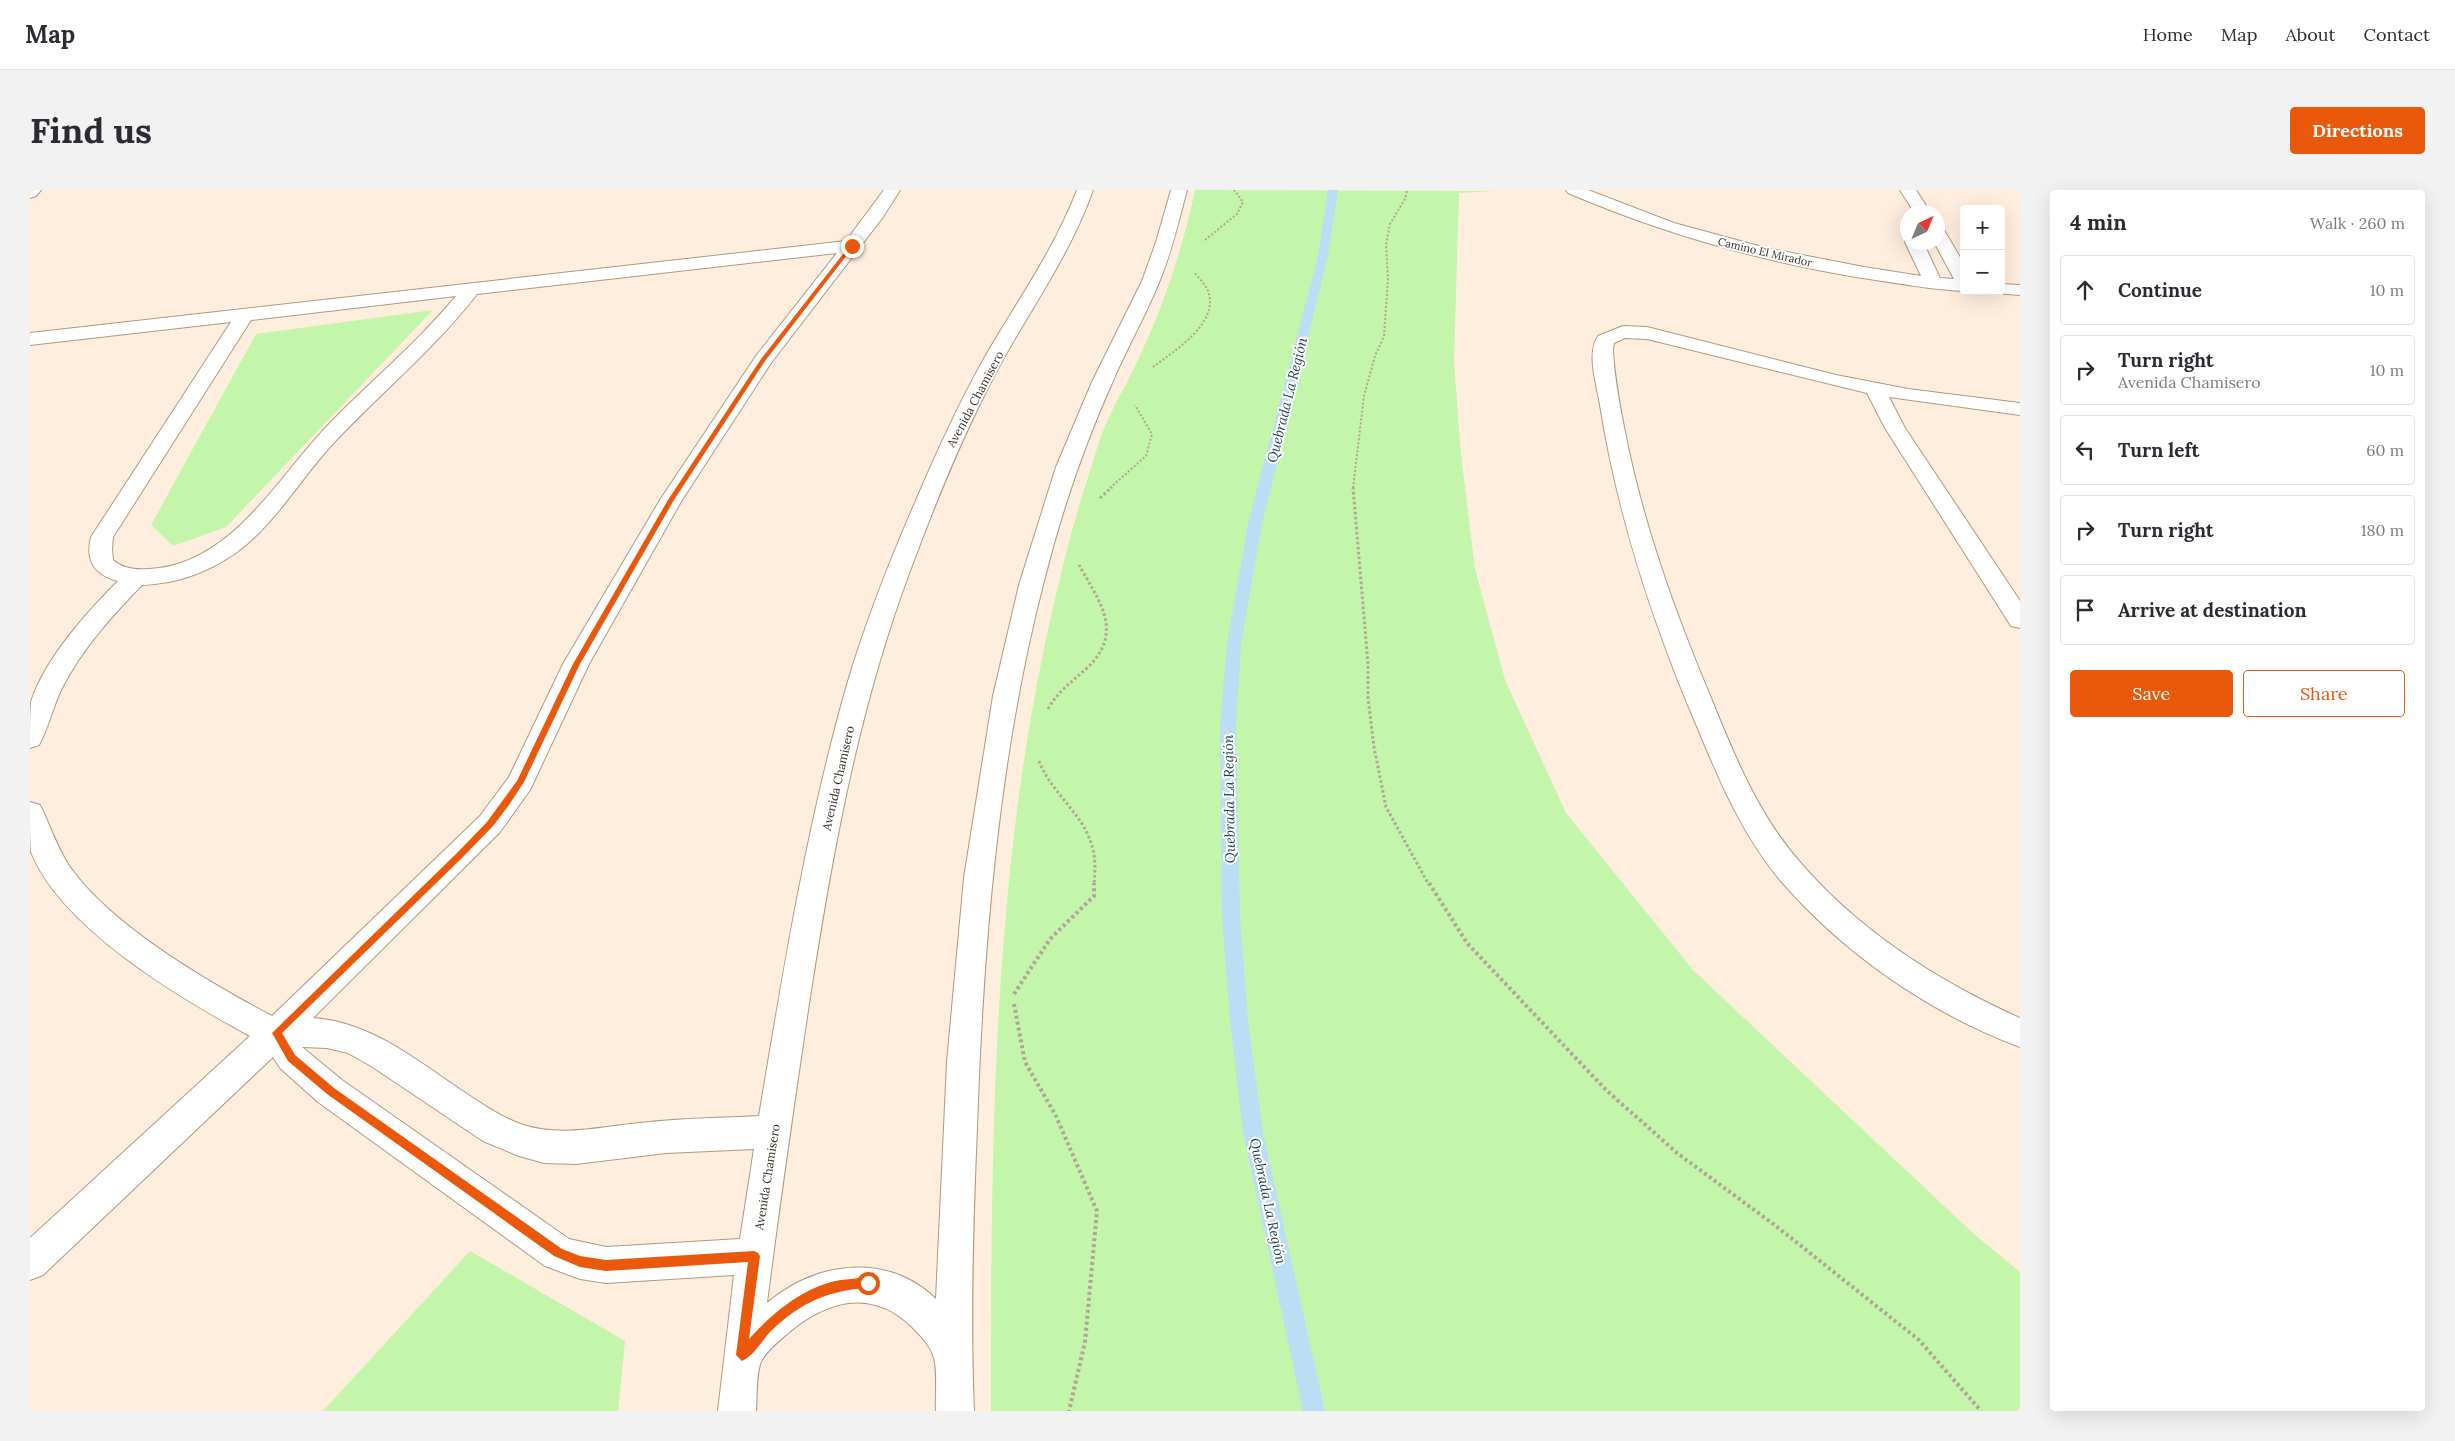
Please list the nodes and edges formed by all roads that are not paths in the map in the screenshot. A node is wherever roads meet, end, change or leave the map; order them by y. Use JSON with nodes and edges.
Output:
{"nodes":[{"id":1,"x":33,"y":190,"type":"edge"},
{"id":2,"x":892,"y":190,"type":"edge"},
{"id":3,"x":1085,"y":190,"type":"edge"},
{"id":4,"x":1179,"y":190,"type":"edge"},
{"id":5,"x":1574,"y":190,"type":"edge"},
{"id":6,"x":30,"y":193,"type":"edge"},
{"id":7,"x":852,"y":246,"type":"junction"},
{"id":8,"x":1945,"y":247,"type":"edge"},
{"id":9,"x":1918,"y":250,"type":"edge"},
{"id":10,"x":1960,"y":274,"type":"edge"},
{"id":11,"x":1933,"y":282,"type":"junction"},
{"id":12,"x":1960,"y":285,"type":"edge"},
{"id":13,"x":2005,"y":289,"type":"edge"},
{"id":14,"x":2020,"y":290,"type":"edge"},
{"id":15,"x":470,"y":291,"type":"junction"},
{"id":16,"x":245,"y":315,"type":"junction"},
{"id":17,"x":30,"y":339,"type":"edge"},
{"id":18,"x":1875,"y":389,"type":"junction"},
{"id":19,"x":2020,"y":409,"type":"edge"},
{"id":20,"x":136,"y":577,"type":"junction"},
{"id":21,"x":2020,"y":620,"type":"edge"},
{"id":22,"x":30,"y":738,"type":"edge"},
{"id":23,"x":30,"y":813,"type":"edge"},
{"id":24,"x":276,"y":1033,"type":"junction"},
{"id":25,"x":2020,"y":1033,"type":"edge"},
{"id":26,"x":774,"y":1132,"type":"junction"},
{"id":27,"x":754,"y":1256,"type":"junction"},
{"id":28,"x":30,"y":1262,"type":"edge"},
{"id":29,"x":742,"y":1355,"type":"junction"},
{"id":30,"x":953,"y":1357,"type":"junction"},
{"id":31,"x":737,"y":1411,"type":"edge"},
{"id":32,"x":955,"y":1411,"type":"edge"}],
"edges":[{"from":1,"to":6,"type":"street"},
{"from":2,"to":7,"type":"street"},
{"from":3,"to":26,"type":"street","name":"Avenida Chamisero"},
{"from":4,"to":30,"type":"street"},
{"from":5,"to":11,"type":"street","name":"Camino El Mirador"},
{"from":7,"to":15,"type":"street"},
{"from":7,"to":24,"type":"street"},
{"from":8,"to":10,"type":"street"},
{"from":9,"to":11,"type":"street"},
{"from":11,"to":12,"type":"street","name":"Camino El Mirador"},
{"from":13,"to":14,"type":"street"},
{"from":15,"to":16,"type":"street"},
{"from":15,"to":20,"type":"street"},
{"from":16,"to":17,"type":"street"},
{"from":16,"to":20,"type":"street"},
{"from":18,"to":19,"type":"street"},
{"from":18,"to":21,"type":"street"},
{"from":18,"to":25,"type":"street"},
{"from":20,"to":22,"type":"street"},
{"from":23,"to":24,"type":"street"},
{"from":24,"to":26,"type":"street"},
{"from":24,"to":27,"type":"street"},
{"from":24,"to":28,"type":"street"},
{"from":26,"to":27,"type":"street","name":"Avenida Chamisero"},
{"from":27,"to":29,"type":"street","name":"Avenida Chamisero"},
{"from":29,"to":30,"type":"street"},
{"from":29,"to":31,"type":"street","name":"Avenida Chamisero"},
{"from":30,"to":32,"type":"street"}]}
